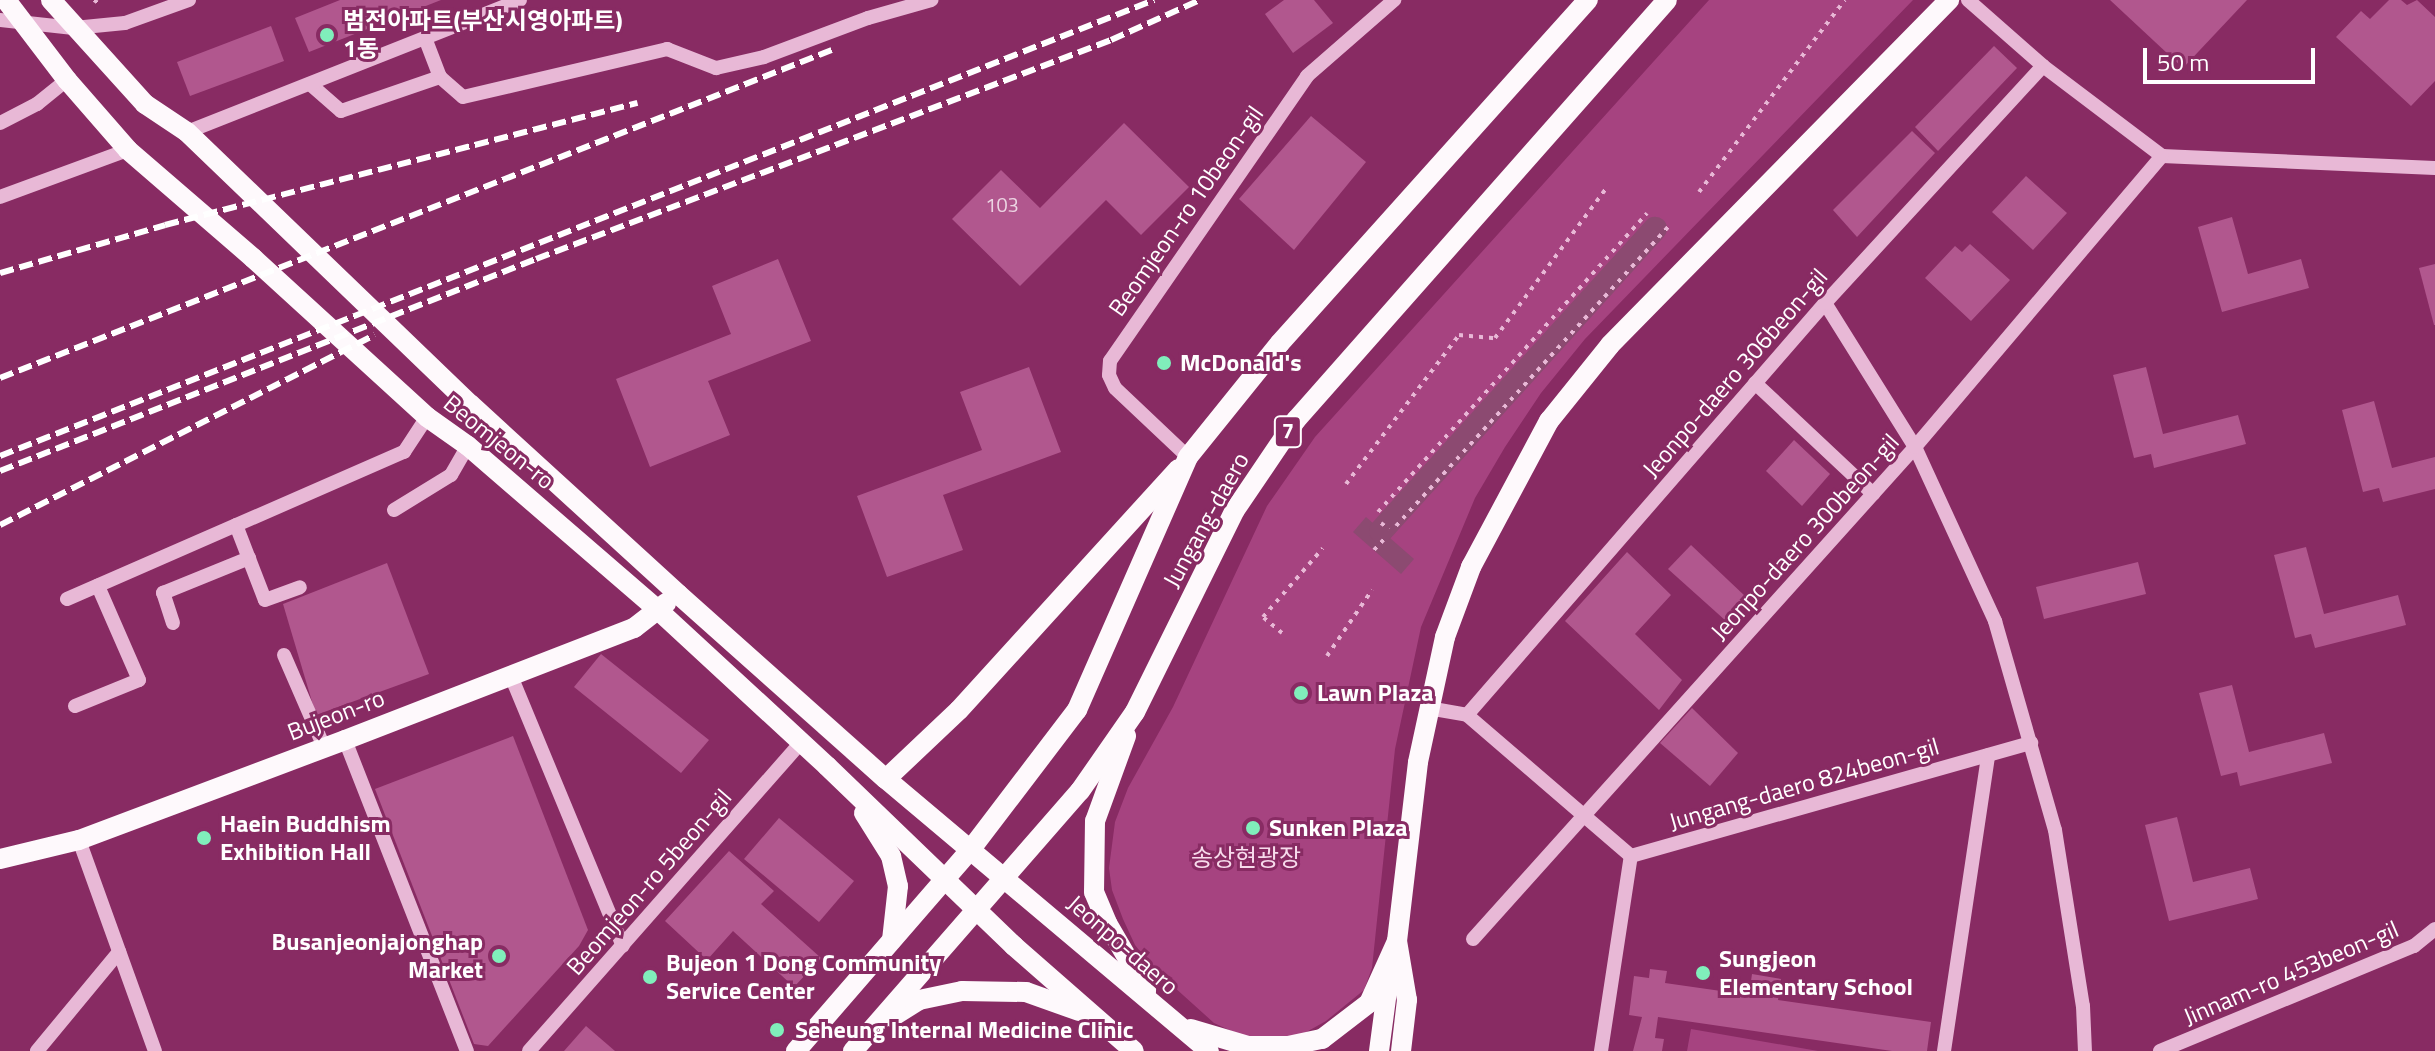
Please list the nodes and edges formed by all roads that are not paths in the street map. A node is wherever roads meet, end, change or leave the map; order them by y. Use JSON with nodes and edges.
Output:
{"nodes":[{"id":1,"x":6,"y":0,"type":"edge"},
{"id":2,"x":51,"y":0,"type":"edge"},
{"id":3,"x":189,"y":0,"type":"edge"},
{"id":4,"x":520,"y":0,"type":"edge"},
{"id":5,"x":931,"y":0,"type":"edge"},
{"id":6,"x":1394,"y":0,"type":"edge"},
{"id":7,"x":1588,"y":0,"type":"edge"},
{"id":8,"x":1667,"y":0,"type":"edge"},
{"id":9,"x":1949,"y":0,"type":"edge"},
{"id":10,"x":1968,"y":0,"type":"edge"},
{"id":11,"x":0,"y":20,"type":"edge"},
{"id":12,"x":23,"y":21,"type":"junction"},
{"id":13,"x":74,"y":28,"type":"junction"},
{"id":14,"x":425,"y":38,"type":"junction"},
{"id":15,"x":2043,"y":66,"type":"junction"},
{"id":16,"x":440,"y":77,"type":"junction"},
{"id":17,"x":67,"y":80,"type":"junction"},
{"id":18,"x":310,"y":84,"type":"junction"},
{"id":19,"x":0,"y":123,"type":"edge"},
{"id":20,"x":187,"y":132,"type":"junction"},
{"id":21,"x":128,"y":150,"type":"junction"},
{"id":22,"x":2162,"y":156,"type":"junction"},
{"id":23,"x":2435,"y":168,"type":"edge"},
{"id":24,"x":0,"y":197,"type":"edge"},
{"id":25,"x":1825,"y":303,"type":"junction"},
{"id":26,"x":1755,"y":383,"type":"junction"},
{"id":27,"x":427,"y":417,"type":"junction"},
{"id":28,"x":468,"y":446,"type":"junction"},
{"id":29,"x":1915,"y":447,"type":"junction"},
{"id":30,"x":1188,"y":457,"type":"junction"},
{"id":31,"x":1873,"y":494,"type":"junction"},
{"id":32,"x":394,"y":510,"type":"dead end"},
{"id":33,"x":236,"y":525,"type":"junction"},
{"id":34,"x":249,"y":558,"type":"junction"},
{"id":35,"x":98,"y":586,"type":"junction"},
{"id":36,"x":300,"y":587,"type":"dead end"},
{"id":37,"x":678,"y":594,"type":"junction"},
{"id":38,"x":67,"y":599,"type":"dead end"},
{"id":39,"x":658,"y":610,"type":"junction"},
{"id":40,"x":173,"y":623,"type":"dead end"},
{"id":41,"x":284,"y":655,"type":"dead end"},
{"id":42,"x":511,"y":676,"type":"junction"},
{"id":43,"x":75,"y":706,"type":"dead end"},
{"id":44,"x":1428,"y":708,"type":"junction"},
{"id":45,"x":1135,"y":712,"type":"junction"},
{"id":46,"x":1467,"y":715,"type":"junction"},
{"id":47,"x":345,"y":740,"type":"junction"},
{"id":48,"x":801,"y":743,"type":"junction"},
{"id":49,"x":2031,"y":743,"type":"junction"},
{"id":50,"x":324,"y":747,"type":"junction"},
{"id":51,"x":1988,"y":755,"type":"junction"},
{"id":52,"x":886,"y":779,"type":"junction"},
{"id":53,"x":848,"y":785,"type":"junction"},
{"id":54,"x":1585,"y":816,"type":"junction"},
{"id":55,"x":79,"y":840,"type":"junction"},
{"id":56,"x":971,"y":849,"type":"junction"},
{"id":57,"x":1631,"y":856,"type":"junction"},
{"id":58,"x":0,"y":859,"type":"edge"},
{"id":59,"x":1004,"y":877,"type":"junction"},
{"id":60,"x":945,"y":880,"type":"junction"},
{"id":61,"x":976,"y":910,"type":"junction"},
{"id":62,"x":2435,"y":929,"type":"edge"},
{"id":63,"x":1473,"y":939,"type":"dead end"},
{"id":64,"x":1397,"y":941,"type":"junction"},
{"id":65,"x":891,"y":943,"type":"junction"},
{"id":66,"x":623,"y":946,"type":"junction"},
{"id":67,"x":119,"y":952,"type":"junction"},
{"id":68,"x":1164,"y":1014,"type":"junction"},
{"id":69,"x":1098,"y":1019,"type":"junction"},
{"id":70,"x":872,"y":1030,"type":"junction"},
{"id":71,"x":37,"y":1051,"type":"edge"},
{"id":72,"x":155,"y":1051,"type":"edge"},
{"id":73,"x":467,"y":1051,"type":"edge"},
{"id":74,"x":529,"y":1051,"type":"edge"},
{"id":75,"x":796,"y":1051,"type":"edge"},
{"id":76,"x":853,"y":1051,"type":"edge"},
{"id":77,"x":1134,"y":1051,"type":"edge"},
{"id":78,"x":1209,"y":1051,"type":"edge"},
{"id":79,"x":1379,"y":1051,"type":"edge"},
{"id":80,"x":1401,"y":1051,"type":"edge"},
{"id":81,"x":1601,"y":1051,"type":"edge"},
{"id":82,"x":1944,"y":1051,"type":"edge"},
{"id":83,"x":2085,"y":1051,"type":"edge"},
{"id":84,"x":2160,"y":1051,"type":"edge"}],
"edges":[{"from":1,"to":12,"type":"main road","name":"Beomjeon-ro"},
{"from":2,"to":13,"type":"main road","name":"Beomjeon-ro"},
{"from":3,"to":13,"type":"street"},
{"from":4,"to":14,"type":"street"},
{"from":5,"to":16,"type":"street"},
{"from":6,"to":30,"type":"street","name":"Beomjeon-ro 10beon-gil"},
{"from":7,"to":30,"type":"main road","name":"Jungang-daero"},
{"from":8,"to":45,"type":"main road","name":"Jungang-daero","number":"7"},
{"from":9,"to":44,"type":"main road"},
{"from":10,"to":15,"type":"street"},
{"from":11,"to":12,"type":"street"},
{"from":12,"to":13,"type":"street"},
{"from":12,"to":17,"type":"main road","name":"Beomjeon-ro"},
{"from":13,"to":20,"type":"main road","name":"Beomjeon-ro"},
{"from":14,"to":16,"type":"street"},
{"from":14,"to":18,"type":"street"},
{"from":15,"to":22,"type":"street"},
{"from":15,"to":25,"type":"street","name":"Jeonpo-daero 306beon-gil"},
{"from":16,"to":18,"type":"street"},
{"from":17,"to":19,"type":"street"},
{"from":17,"to":21,"type":"main road","name":"Beomjeon-ro"},
{"from":18,"to":20,"type":"street"},
{"from":20,"to":37,"type":"main road","name":"Beomjeon-ro"},
{"from":21,"to":24,"type":"street"},
{"from":21,"to":27,"type":"main road","name":"Beomjeon-ro"},
{"from":22,"to":23,"type":"street"},
{"from":22,"to":29,"type":"street","name":"Jeonpo-daero 300beon-gil"},
{"from":25,"to":26,"type":"street","name":"Jeonpo-daero 306beon-gil"},
{"from":25,"to":29,"type":"street"},
{"from":26,"to":31,"type":"street"},
{"from":26,"to":46,"type":"street","name":"Jeonpo-daero 306beon-gil"},
{"from":27,"to":28,"type":"main road","name":"Beomjeon-ro"},
{"from":27,"to":33,"type":"street"},
{"from":28,"to":32,"type":"street"},
{"from":28,"to":39,"type":"main road","name":"Beomjeon-ro"},
{"from":29,"to":31,"type":"street","name":"Jeonpo-daero 300beon-gil"},
{"from":29,"to":49,"type":"street"},
{"from":30,"to":52,"type":"main road"},
{"from":30,"to":56,"type":"main road","name":"Jungang-daero"},
{"from":31,"to":54,"type":"street","name":"Jeonpo-daero 300beon-gil"},
{"from":33,"to":34,"type":"street"},
{"from":33,"to":35,"type":"street"},
{"from":34,"to":36,"type":"street"},
{"from":34,"to":40,"type":"street"},
{"from":35,"to":38,"type":"street"},
{"from":35,"to":43,"type":"street"},
{"from":37,"to":39,"type":"main road","name":"Bujeon-ro"},
{"from":37,"to":52,"type":"main road","name":"Beomjeon-ro"},
{"from":39,"to":42,"type":"main road","name":"Bujeon-ro"},
{"from":39,"to":48,"type":"main road","name":"Beomjeon-ro"},
{"from":41,"to":50,"type":"street"},
{"from":42,"to":47,"type":"main road","name":"Bujeon-ro"},
{"from":42,"to":66,"type":"street"},
{"from":44,"to":46,"type":"street"},
{"from":44,"to":64,"type":"main road"},
{"from":45,"to":59,"type":"main road","name":"Jungang-daero","number":"7"},
{"from":45,"to":68,"type":"main road"},
{"from":46,"to":54,"type":"street"},
{"from":47,"to":50,"type":"main road","name":"Bujeon-ro"},
{"from":47,"to":73,"type":"street"},
{"from":48,"to":53,"type":"main road","name":"Beomjeon-ro"},
{"from":48,"to":66,"type":"street","name":"Beomjeon-ro 5beon-gil"},
{"from":49,"to":51,"type":"street","name":"Jungang-daero 824beon-gil"},
{"from":49,"to":83,"type":"street"},
{"from":50,"to":55,"type":"main road","name":"Bujeon-ro"},
{"from":51,"to":57,"type":"street","name":"Jungang-daero 824beon-gil"},
{"from":51,"to":82,"type":"street"},
{"from":52,"to":56,"type":"main road","name":"Beomjeon-ro"},
{"from":53,"to":60,"type":"main road","name":"Beomjeon-ro"},
{"from":53,"to":65,"type":"main road"},
{"from":54,"to":57,"type":"street"},
{"from":54,"to":63,"type":"street","name":"Jeonpo-daero 300beon-gil"},
{"from":55,"to":58,"type":"main road","name":"Bujeon-ro"},
{"from":55,"to":67,"type":"street"},
{"from":56,"to":59,"type":"main road","name":"Beomjeon-ro"},
{"from":56,"to":60,"type":"main road","name":"Jungang-daero"},
{"from":57,"to":81,"type":"street"},
{"from":59,"to":61,"type":"main road","name":"Jungang-daero","number":"7"},
{"from":59,"to":68,"type":"main road","name":"Jeonpo-daero"},
{"from":60,"to":61,"type":"main road","name":"Beomjeon-ro"},
{"from":60,"to":65,"type":"main road","name":"Jungang-daero"},
{"from":61,"to":69,"type":"main road"},
{"from":61,"to":70,"type":"main road","name":"Jungang-daero","number":"7"},
{"from":62,"to":84,"type":"street","name":"Jinnam-ro 453beon-gil"},
{"from":64,"to":68,"type":"main road"},
{"from":64,"to":79,"type":"main road"},
{"from":64,"to":80,"type":"main road"},
{"from":65,"to":75,"type":"main road","name":"Jungang-daero"},
{"from":66,"to":74,"type":"street","name":"Beomjeon-ro 5beon-gil"},
{"from":67,"to":71,"type":"street"},
{"from":67,"to":72,"type":"street"},
{"from":68,"to":78,"type":"main road","name":"Jeonpo-daero"},
{"from":69,"to":70,"type":"main road"},
{"from":69,"to":77,"type":"main road"},
{"from":70,"to":76,"type":"main road","name":"Jungang-daero","number":"7"}]}
